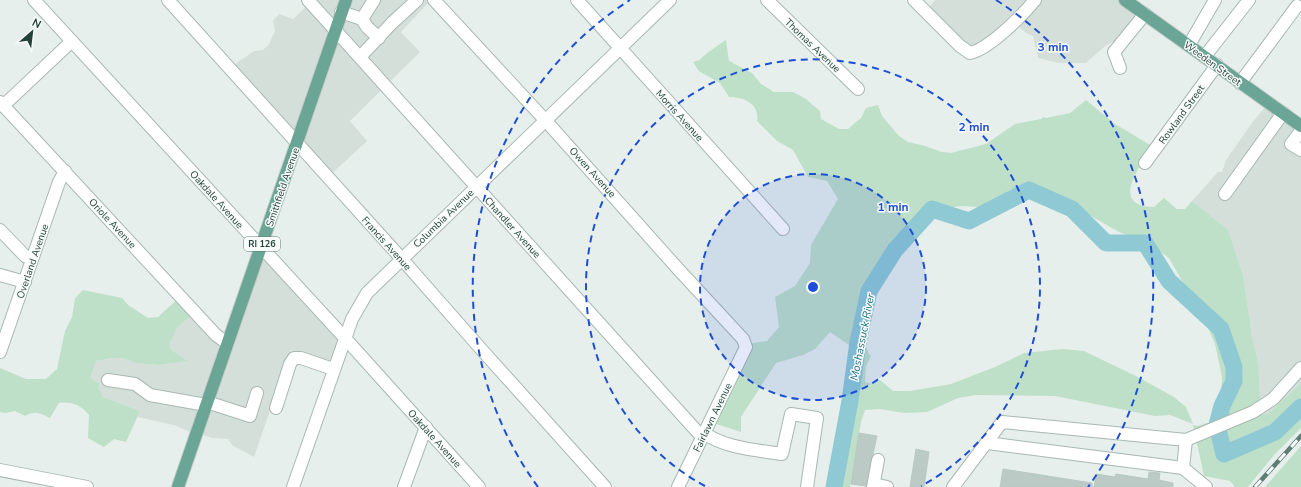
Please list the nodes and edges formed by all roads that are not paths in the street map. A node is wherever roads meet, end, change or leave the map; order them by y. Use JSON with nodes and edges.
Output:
{"nodes":[{"id":1,"x":34,"y":0,"type":"edge"},
{"id":2,"x":168,"y":0,"type":"edge"},
{"id":3,"x":308,"y":0,"type":"edge"},
{"id":4,"x":346,"y":0,"type":"edge"},
{"id":5,"x":375,"y":0,"type":"edge"},
{"id":6,"x":417,"y":0,"type":"edge"},
{"id":7,"x":434,"y":0,"type":"edge"},
{"id":8,"x":577,"y":0,"type":"edge"},
{"id":9,"x":670,"y":0,"type":"edge"},
{"id":10,"x":767,"y":0,"type":"edge"},
{"id":11,"x":914,"y":0,"type":"edge"},
{"id":12,"x":1036,"y":0,"type":"edge"},
{"id":13,"x":1125,"y":0,"type":"edge"},
{"id":14,"x":1215,"y":0,"type":"edge"},
{"id":15,"x":1249,"y":0,"type":"edge"},
{"id":16,"x":1295,"y":5,"type":"edge"},
{"id":17,"x":341,"y":12,"type":"junction"},
{"id":18,"x":1145,"y":14,"type":"junction"},
{"id":19,"x":362,"y":19,"type":"junction"},
{"id":20,"x":335,"y":30,"type":"junction"},
{"id":21,"x":379,"y":38,"type":"junction"},
{"id":22,"x":72,"y":41,"type":"junction"},
{"id":23,"x":1190,"y":46,"type":"junction"},
{"id":24,"x":620,"y":48,"type":"junction"},
{"id":25,"x":1205,"y":56,"type":"junction"},
{"id":26,"x":360,"y":57,"type":"junction"},
{"id":27,"x":1217,"y":65,"type":"junction"},
{"id":28,"x":1120,"y":68,"type":"dead end"},
{"id":29,"x":1240,"y":83,"type":"junction"},
{"id":30,"x":858,"y":89,"type":"dead end"},
{"id":31,"x":2,"y":104,"type":"edge"},
{"id":32,"x":1283,"y":113,"type":"junction"},
{"id":33,"x":546,"y":121,"type":"junction"},
{"id":34,"x":1300,"y":124,"type":"edge"},
{"id":35,"x":297,"y":142,"type":"junction"},
{"id":36,"x":1301,"y":150,"type":"edge"},
{"id":37,"x":1145,"y":163,"type":"dead end"},
{"id":38,"x":65,"y":171,"type":"junction"},
{"id":39,"x":476,"y":186,"type":"junction"},
{"id":40,"x":1225,"y":194,"type":"dead end"},
{"id":41,"x":783,"y":229,"type":"dead end"},
{"id":42,"x":0,"y":230,"type":"edge"},
{"id":43,"x":261,"y":247,"type":"junction"},
{"id":44,"x":401,"y":258,"type":"junction"},
{"id":45,"x":32,"y":259,"type":"junction"},
{"id":46,"x":0,"y":275,"type":"edge"},
{"id":47,"x":25,"y":282,"type":"junction"},
{"id":48,"x":344,"y":337,"type":"junction"},
{"id":49,"x":227,"y":344,"type":"junction"},
{"id":50,"x":746,"y":347,"type":"joint"},
{"id":51,"x":0,"y":352,"type":"edge"},
{"id":52,"x":1301,"y":368,"type":"edge"},
{"id":53,"x":333,"y":369,"type":"junction"},
{"id":54,"x":108,"y":380,"type":"dead end"},
{"id":55,"x":257,"y":393,"type":"dead end"},
{"id":56,"x":206,"y":403,"type":"junction"},
{"id":57,"x":276,"y":408,"type":"dead end"},
{"id":58,"x":426,"y":427,"type":"junction"},
{"id":59,"x":703,"y":435,"type":"junction"},
{"id":60,"x":1186,"y":440,"type":"junction"},
{"id":61,"x":987,"y":443,"type":"junction"},
{"id":62,"x":878,"y":460,"type":"dead end"},
{"id":63,"x":1183,"y":468,"type":"junction"},
{"id":64,"x":0,"y":470,"type":"edge"},
{"id":65,"x":874,"y":485,"type":"edge"},
{"id":66,"x":87,"y":487,"type":"edge"},
{"id":67,"x":178,"y":487,"type":"edge"},
{"id":68,"x":293,"y":487,"type":"edge"},
{"id":69,"x":404,"y":487,"type":"edge"},
{"id":70,"x":479,"y":487,"type":"edge"},
{"id":71,"x":605,"y":487,"type":"edge"},
{"id":72,"x":678,"y":487,"type":"edge"},
{"id":73,"x":807,"y":487,"type":"edge"},
{"id":74,"x":887,"y":487,"type":"edge"},
{"id":75,"x":953,"y":487,"type":"edge"},
{"id":76,"x":1206,"y":487,"type":"edge"}],
"edges":[{"from":1,"to":22,"type":"street","name":"Oakdale Avenue"},
{"from":2,"to":35,"type":"street","name":"Francis Avenue"},
{"from":3,"to":20,"type":"street","name":"Chandler Avenue"},
{"from":4,"to":17,"type":"main road","name":"Smithfield Avenue","number":"RI 126"},
{"from":5,"to":19,"type":"street"},
{"from":6,"to":21,"type":"street"},
{"from":7,"to":33,"type":"street","name":"Owen Avenue"},
{"from":8,"to":24,"type":"street","name":"Morris Avenue"},
{"from":9,"to":24,"type":"street","name":"Columbia Avenue"},
{"from":10,"to":30,"type":"street","name":"Thomas Avenue"},
{"from":11,"to":12,"type":"street"},
{"from":13,"to":18,"type":"main road","name":"Weeden Street"},
{"from":14,"to":23,"type":"street"},
{"from":15,"to":25,"type":"street"},
{"from":16,"to":29,"type":"street"},
{"from":17,"to":19,"type":"street"},
{"from":17,"to":20,"type":"main road","name":"Smithfield Avenue","number":"RI 126"},
{"from":18,"to":23,"type":"main road","name":"Weeden Street"},
{"from":18,"to":28,"type":"street"},
{"from":19,"to":21,"type":"street"},
{"from":20,"to":26,"type":"street","name":"Chandler Avenue"},
{"from":20,"to":35,"type":"main road","name":"Smithfield Avenue","number":"RI 126"},
{"from":21,"to":26,"type":"street"},
{"from":22,"to":31,"type":"street"},
{"from":22,"to":43,"type":"street","name":"Oakdale Avenue"},
{"from":23,"to":25,"type":"main road","name":"Weeden Street"},
{"from":24,"to":33,"type":"street","name":"Columbia Avenue"},
{"from":24,"to":41,"type":"street","name":"Morris Avenue"},
{"from":25,"to":27,"type":"main road","name":"Weeden Street"},
{"from":26,"to":39,"type":"street","name":"Chandler Avenue"},
{"from":27,"to":29,"type":"main road","name":"Weeden Street"},
{"from":27,"to":37,"type":"street","name":"Rowland Street"},
{"from":29,"to":32,"type":"main road","name":"Weeden Street"},
{"from":31,"to":38,"type":"street","name":"Oriole Avenue"},
{"from":32,"to":34,"type":"main road","name":"Weeden Street"},
{"from":32,"to":40,"type":"street"},
{"from":33,"to":39,"type":"street","name":"Columbia Avenue"},
{"from":33,"to":50,"type":"street","name":"Owen Avenue"},
{"from":34,"to":36,"type":"street"},
{"from":35,"to":43,"type":"main road","name":"Smithfield Avenue","number":"RI 126"},
{"from":35,"to":44,"type":"street","name":"Francis Avenue"},
{"from":38,"to":45,"type":"street","name":"Overland Avenue"},
{"from":38,"to":49,"type":"street","name":"Oriole Avenue"},
{"from":39,"to":44,"type":"street","name":"Columbia Avenue"},
{"from":39,"to":59,"type":"street","name":"Chandler Avenue"},
{"from":42,"to":45,"type":"street"},
{"from":43,"to":48,"type":"street","name":"Oakdale Avenue"},
{"from":43,"to":49,"type":"main road","name":"Smithfield Avenue","number":"RI 126"},
{"from":44,"to":48,"type":"street","name":"Columbia Avenue"},
{"from":44,"to":71,"type":"street","name":"Francis Avenue"},
{"from":45,"to":47,"type":"street","name":"Overland Avenue"},
{"from":46,"to":47,"type":"street"},
{"from":47,"to":51,"type":"street","name":"Overland Avenue"},
{"from":48,"to":53,"type":"street","name":"Columbia Avenue"},
{"from":48,"to":58,"type":"street","name":"Oakdale Avenue"},
{"from":49,"to":56,"type":"main road","name":"Smithfield Avenue","number":"RI 126"},
{"from":50,"to":59,"type":"street","name":"Fairlawn Avenue"},
{"from":52,"to":60,"type":"street"},
{"from":53,"to":57,"type":"street"},
{"from":53,"to":68,"type":"street","name":"Columbia Avenue"},
{"from":54,"to":56,"type":"street"},
{"from":55,"to":56,"type":"street"},
{"from":56,"to":67,"type":"main road","name":"Smithfield Avenue","number":"RI 126"},
{"from":58,"to":69,"type":"street"},
{"from":58,"to":70,"type":"street","name":"Oakdale Avenue"},
{"from":59,"to":72,"type":"street","name":"Fairlawn Avenue"},
{"from":59,"to":73,"type":"street"},
{"from":60,"to":61,"type":"street"},
{"from":60,"to":63,"type":"street"},
{"from":61,"to":63,"type":"street"},
{"from":61,"to":75,"type":"street"},
{"from":62,"to":65,"type":"street"},
{"from":63,"to":76,"type":"street"},
{"from":64,"to":66,"type":"street"},
{"from":65,"to":74,"type":"street"}]}
